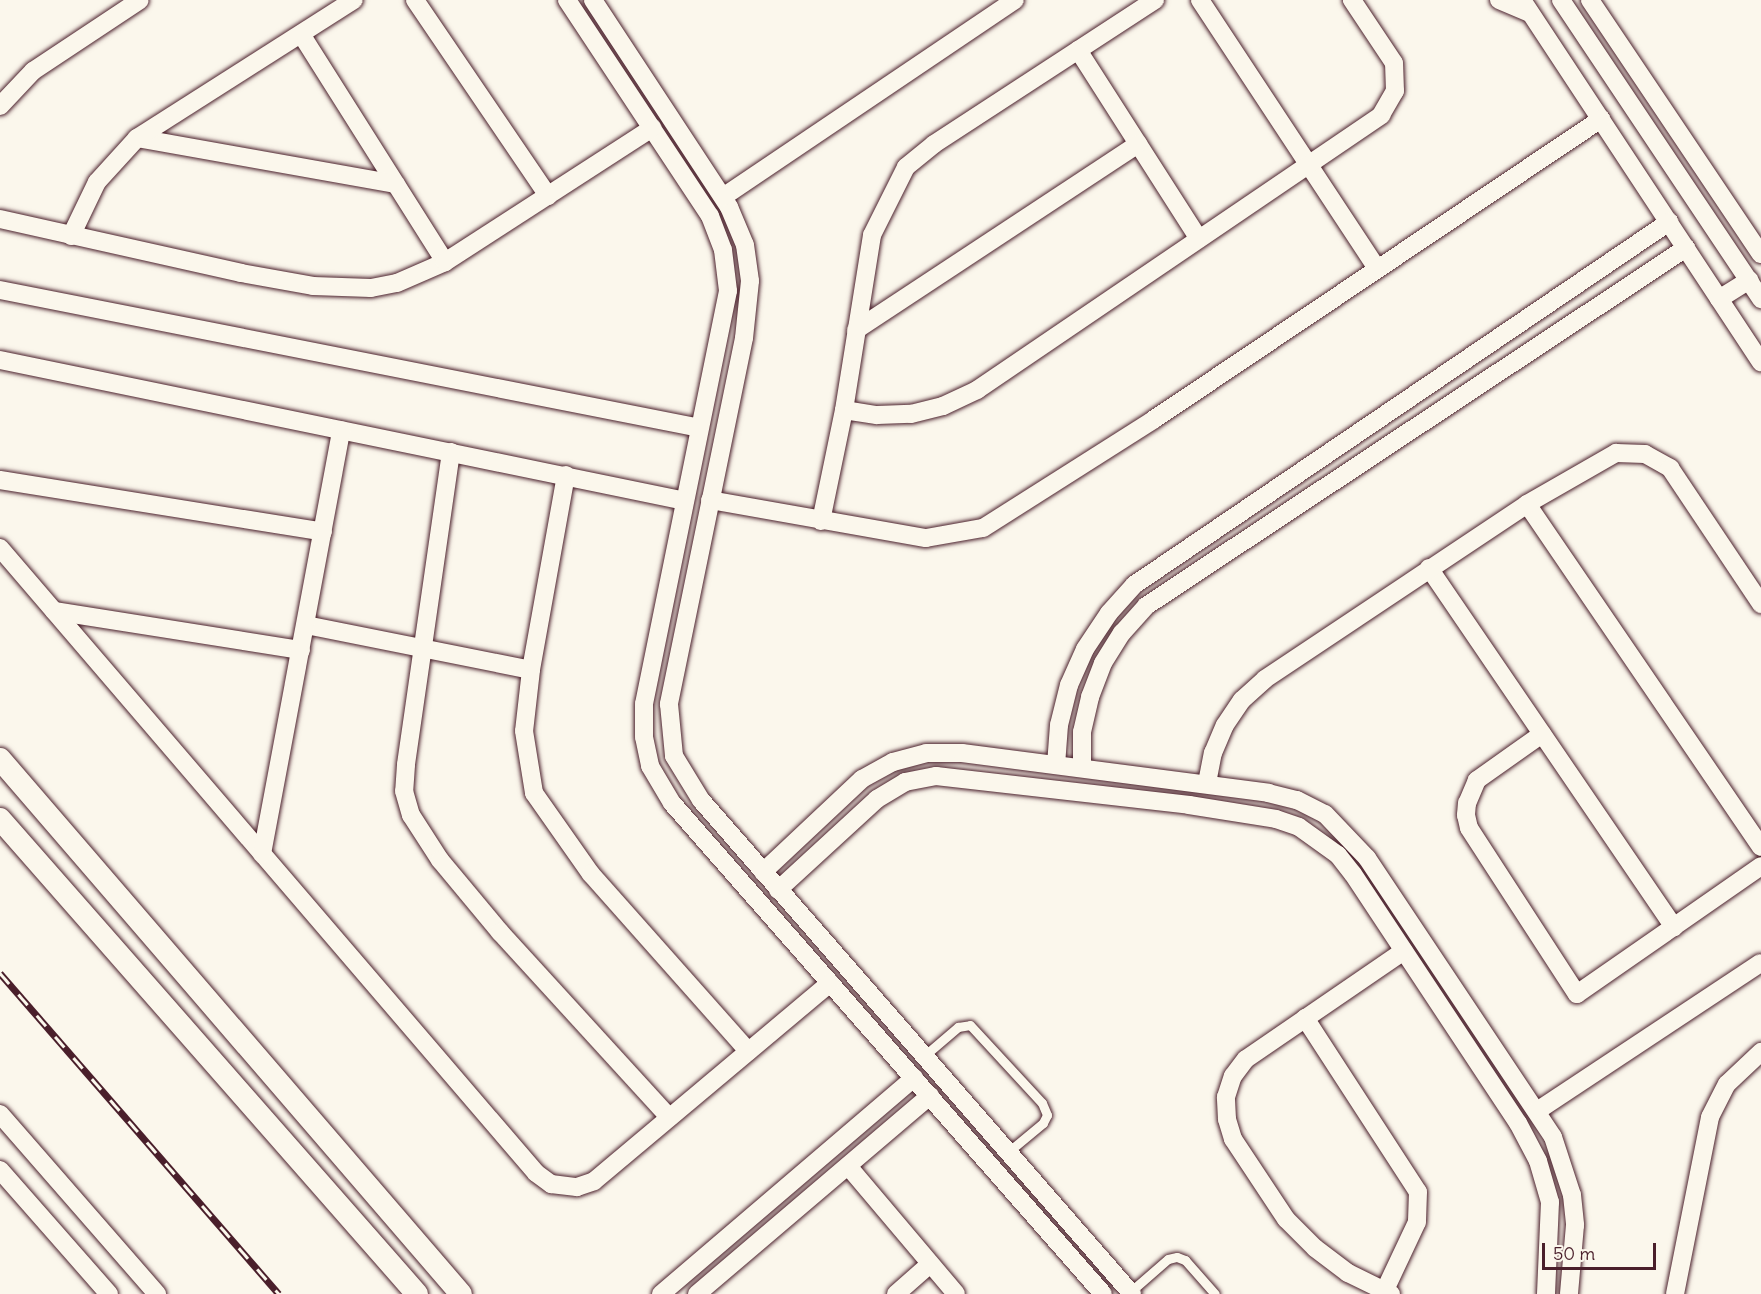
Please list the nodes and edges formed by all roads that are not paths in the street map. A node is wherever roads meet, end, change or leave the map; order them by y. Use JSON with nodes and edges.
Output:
{"nodes":[{"id":1,"x":140,"y":0,"type":"edge"},
{"id":2,"x":354,"y":0,"type":"edge"},
{"id":3,"x":415,"y":0,"type":"edge"},
{"id":4,"x":567,"y":0,"type":"edge"},
{"id":5,"x":593,"y":0,"type":"edge"},
{"id":6,"x":1015,"y":0,"type":"edge"},
{"id":7,"x":1155,"y":0,"type":"edge"},
{"id":8,"x":1200,"y":0,"type":"edge"},
{"id":9,"x":1352,"y":0,"type":"edge"},
{"id":10,"x":1499,"y":0,"type":"edge"},
{"id":11,"x":1561,"y":0,"type":"edge"},
{"id":12,"x":1590,"y":0,"type":"edge"},
{"id":13,"x":1526,"y":6,"type":"edge"},
{"id":14,"x":301,"y":34,"type":"junction"},
{"id":15,"x":1078,"y":50,"type":"junction"},
{"id":16,"x":0,"y":106,"type":"edge"},
{"id":17,"x":1601,"y":119,"type":"junction"},
{"id":18,"x":652,"y":128,"type":"junction"},
{"id":19,"x":137,"y":138,"type":"junction"},
{"id":20,"x":1138,"y":144,"type":"junction"},
{"id":21,"x":1309,"y":164,"type":"junction"},
{"id":22,"x":396,"y":184,"type":"junction"},
{"id":23,"x":548,"y":196,"type":"junction"},
{"id":24,"x":723,"y":197,"type":"junction"},
{"id":25,"x":0,"y":219,"type":"edge"},
{"id":26,"x":1670,"y":222,"type":"junction"},
{"id":27,"x":71,"y":236,"type":"junction"},
{"id":28,"x":1199,"y":239,"type":"junction"},
{"id":29,"x":1686,"y":248,"type":"junction"},
{"id":30,"x":1761,"y":254,"type":"edge"},
{"id":31,"x":445,"y":262,"type":"junction"},
{"id":32,"x":1377,"y":268,"type":"junction"},
{"id":33,"x":1749,"y":280,"type":"junction"},
{"id":34,"x":0,"y":290,"type":"edge"},
{"id":35,"x":1719,"y":299,"type":"junction"},
{"id":36,"x":1761,"y":299,"type":"edge"},
{"id":37,"x":856,"y":330,"type":"junction"},
{"id":38,"x":0,"y":360,"type":"edge"},
{"id":39,"x":1761,"y":362,"type":"edge"},
{"id":40,"x":844,"y":410,"type":"junction"},
{"id":41,"x":700,"y":428,"type":"junction"},
{"id":42,"x":342,"y":430,"type":"junction"},
{"id":43,"x":451,"y":452,"type":"junction"},
{"id":44,"x":566,"y":475,"type":"junction"},
{"id":45,"x":0,"y":480,"type":"edge"},
{"id":46,"x":711,"y":500,"type":"junction"},
{"id":47,"x":685,"y":501,"type":"junction"},
{"id":48,"x":1527,"y":504,"type":"junction"},
{"id":49,"x":821,"y":520,"type":"junction"},
{"id":50,"x":323,"y":532,"type":"junction"},
{"id":51,"x":0,"y":548,"type":"edge"},
{"id":52,"x":1429,"y":568,"type":"junction"},
{"id":53,"x":1761,"y":604,"type":"edge"},
{"id":54,"x":54,"y":611,"type":"junction"},
{"id":55,"x":306,"y":625,"type":"junction"},
{"id":56,"x":425,"y":649,"type":"junction"},
{"id":57,"x":301,"y":651,"type":"junction"},
{"id":58,"x":650,"y":669,"type":"junction"},
{"id":59,"x":531,"y":670,"type":"junction"},
{"id":60,"x":675,"y":674,"type":"junction"},
{"id":61,"x":1542,"y":734,"type":"junction"},
{"id":62,"x":0,"y":759,"type":"edge"},
{"id":63,"x":1056,"y":765,"type":"junction"},
{"id":64,"x":1082,"y":768,"type":"junction"},
{"id":65,"x":1207,"y":783,"type":"junction"},
{"id":66,"x":0,"y":819,"type":"edge"},
{"id":67,"x":1761,"y":847,"type":"edge"},
{"id":68,"x":262,"y":854,"type":"junction"},
{"id":69,"x":1761,"y":866,"type":"edge"},
{"id":70,"x":763,"y":872,"type":"junction"},
{"id":71,"x":778,"y":890,"type":"junction"},
{"id":72,"x":1674,"y":927,"type":"junction"},
{"id":73,"x":1404,"y":951,"type":"junction"},
{"id":74,"x":1761,"y":963,"type":"edge"},
{"id":75,"x":830,"y":983,"type":"junction"},
{"id":76,"x":1305,"y":1018,"type":"junction"},
{"id":77,"x":748,"y":1052,"type":"junction"},
{"id":78,"x":1761,"y":1052,"type":"edge"},
{"id":79,"x":924,"y":1056,"type":"junction"},
{"id":80,"x":914,"y":1078,"type":"junction"},
{"id":81,"x":930,"y":1096,"type":"junction"},
{"id":82,"x":1537,"y":1111,"type":"junction"},
{"id":83,"x":0,"y":1114,"type":"edge"},
{"id":84,"x":669,"y":1117,"type":"junction"},
{"id":85,"x":328,"y":1139,"type":"junction"},
{"id":86,"x":1008,"y":1152,"type":"junction"},
{"id":87,"x":301,"y":1163,"type":"junction"},
{"id":88,"x":848,"y":1166,"type":"junction"},
{"id":89,"x":0,"y":1170,"type":"edge"},
{"id":90,"x":930,"y":1264,"type":"junction"},
{"id":91,"x":1131,"y":1293,"type":"edge"},
{"id":92,"x":1387,"y":1293,"type":"edge"},
{"id":93,"x":109,"y":1294,"type":"edge"},
{"id":94,"x":158,"y":1294,"type":"edge"},
{"id":95,"x":417,"y":1294,"type":"edge"},
{"id":96,"x":461,"y":1294,"type":"edge"},
{"id":97,"x":661,"y":1294,"type":"edge"},
{"id":98,"x":697,"y":1294,"type":"edge"},
{"id":99,"x":896,"y":1294,"type":"edge"},
{"id":100,"x":956,"y":1294,"type":"edge"},
{"id":101,"x":1103,"y":1294,"type":"edge"},
{"id":102,"x":1215,"y":1294,"type":"edge"},
{"id":103,"x":1546,"y":1294,"type":"edge"},
{"id":104,"x":1569,"y":1294,"type":"edge"},
{"id":105,"x":1675,"y":1294,"type":"edge"}],
"edges":[{"from":1,"to":16,"type":"street"},
{"from":2,"to":14,"type":"street"},
{"from":3,"to":23,"type":"street"},
{"from":4,"to":18,"type":"street"},
{"from":5,"to":24,"type":"street"},
{"from":6,"to":24,"type":"street"},
{"from":7,"to":15,"type":"street"},
{"from":8,"to":21,"type":"street"},
{"from":9,"to":21,"type":"street"},
{"from":10,"to":13,"type":"street"},
{"from":11,"to":33,"type":"street"},
{"from":12,"to":30,"type":"street"},
{"from":13,"to":17,"type":"street"},
{"from":14,"to":19,"type":"street"},
{"from":14,"to":22,"type":"street"},
{"from":15,"to":20,"type":"street"},
{"from":15,"to":37,"type":"street"},
{"from":17,"to":26,"type":"street"},
{"from":17,"to":32,"type":"street"},
{"from":18,"to":23,"type":"street"},
{"from":18,"to":41,"type":"street"},
{"from":19,"to":22,"type":"street"},
{"from":19,"to":27,"type":"street"},
{"from":20,"to":28,"type":"street"},
{"from":20,"to":37,"type":"street"},
{"from":21,"to":28,"type":"street"},
{"from":21,"to":32,"type":"street"},
{"from":22,"to":31,"type":"street"},
{"from":23,"to":31,"type":"street"},
{"from":24,"to":46,"type":"street"},
{"from":25,"to":27,"type":"street"},
{"from":26,"to":29,"type":"street"},
{"from":26,"to":63,"type":"street"},
{"from":27,"to":31,"type":"street"},
{"from":28,"to":40,"type":"street"},
{"from":29,"to":35,"type":"street"},
{"from":29,"to":64,"type":"street"},
{"from":32,"to":49,"type":"street"},
{"from":33,"to":35,"type":"street"},
{"from":33,"to":36,"type":"street"},
{"from":34,"to":41,"type":"street"},
{"from":35,"to":39,"type":"street"},
{"from":37,"to":40,"type":"street"},
{"from":38,"to":42,"type":"street"},
{"from":40,"to":49,"type":"street"},
{"from":41,"to":47,"type":"street"},
{"from":42,"to":43,"type":"street"},
{"from":42,"to":50,"type":"street"},
{"from":43,"to":44,"type":"street"},
{"from":43,"to":56,"type":"street"},
{"from":44,"to":47,"type":"street"},
{"from":44,"to":59,"type":"street"},
{"from":45,"to":50,"type":"street"},
{"from":46,"to":49,"type":"street"},
{"from":46,"to":60,"type":"street"},
{"from":47,"to":58,"type":"street"},
{"from":48,"to":52,"type":"street"},
{"from":48,"to":53,"type":"street"},
{"from":48,"to":67,"type":"street"},
{"from":50,"to":55,"type":"street"},
{"from":51,"to":54,"type":"street"},
{"from":52,"to":61,"type":"street"},
{"from":52,"to":65,"type":"street"},
{"from":54,"to":57,"type":"street"},
{"from":54,"to":68,"type":"street"},
{"from":55,"to":56,"type":"street"},
{"from":55,"to":57,"type":"street"},
{"from":56,"to":59,"type":"street"},
{"from":56,"to":84,"type":"street"},
{"from":57,"to":68,"type":"street"},
{"from":58,"to":60,"type":"street"},
{"from":58,"to":75,"type":"street"},
{"from":59,"to":77,"type":"street"},
{"from":60,"to":70,"type":"street"},
{"from":61,"to":72,"type":"street"},
{"from":61,"to":72,"type":"street"},
{"from":62,"to":85,"type":"street"},
{"from":63,"to":64,"type":"street"},
{"from":63,"to":70,"type":"street"},
{"from":64,"to":65,"type":"street"},
{"from":65,"to":82,"type":"street"},
{"from":66,"to":87,"type":"street"},
{"from":68,"to":84,"type":"street"},
{"from":69,"to":72,"type":"street"},
{"from":70,"to":71,"type":"street"},
{"from":71,"to":73,"type":"street"},
{"from":71,"to":79,"type":"street"},
{"from":73,"to":76,"type":"street"},
{"from":73,"to":103,"type":"street"},
{"from":74,"to":82,"type":"street"},
{"from":75,"to":77,"type":"street"},
{"from":75,"to":80,"type":"street"},
{"from":76,"to":92,"type":"street"},
{"from":76,"to":92,"type":"street"},
{"from":77,"to":84,"type":"street"},
{"from":78,"to":105,"type":"street"},
{"from":79,"to":86,"type":"street"},
{"from":79,"to":86,"type":"lane"},
{"from":80,"to":81,"type":"street"},
{"from":80,"to":97,"type":"street"},
{"from":81,"to":88,"type":"street"},
{"from":81,"to":101,"type":"street"},
{"from":82,"to":104,"type":"street"},
{"from":83,"to":94,"type":"street"},
{"from":85,"to":87,"type":"street"},
{"from":85,"to":96,"type":"street"},
{"from":86,"to":91,"type":"street"},
{"from":87,"to":95,"type":"street"},
{"from":88,"to":90,"type":"street"},
{"from":88,"to":98,"type":"street"},
{"from":89,"to":93,"type":"street"},
{"from":90,"to":99,"type":"street"},
{"from":90,"to":100,"type":"street"},
{"from":91,"to":102,"type":"lane"}]}
